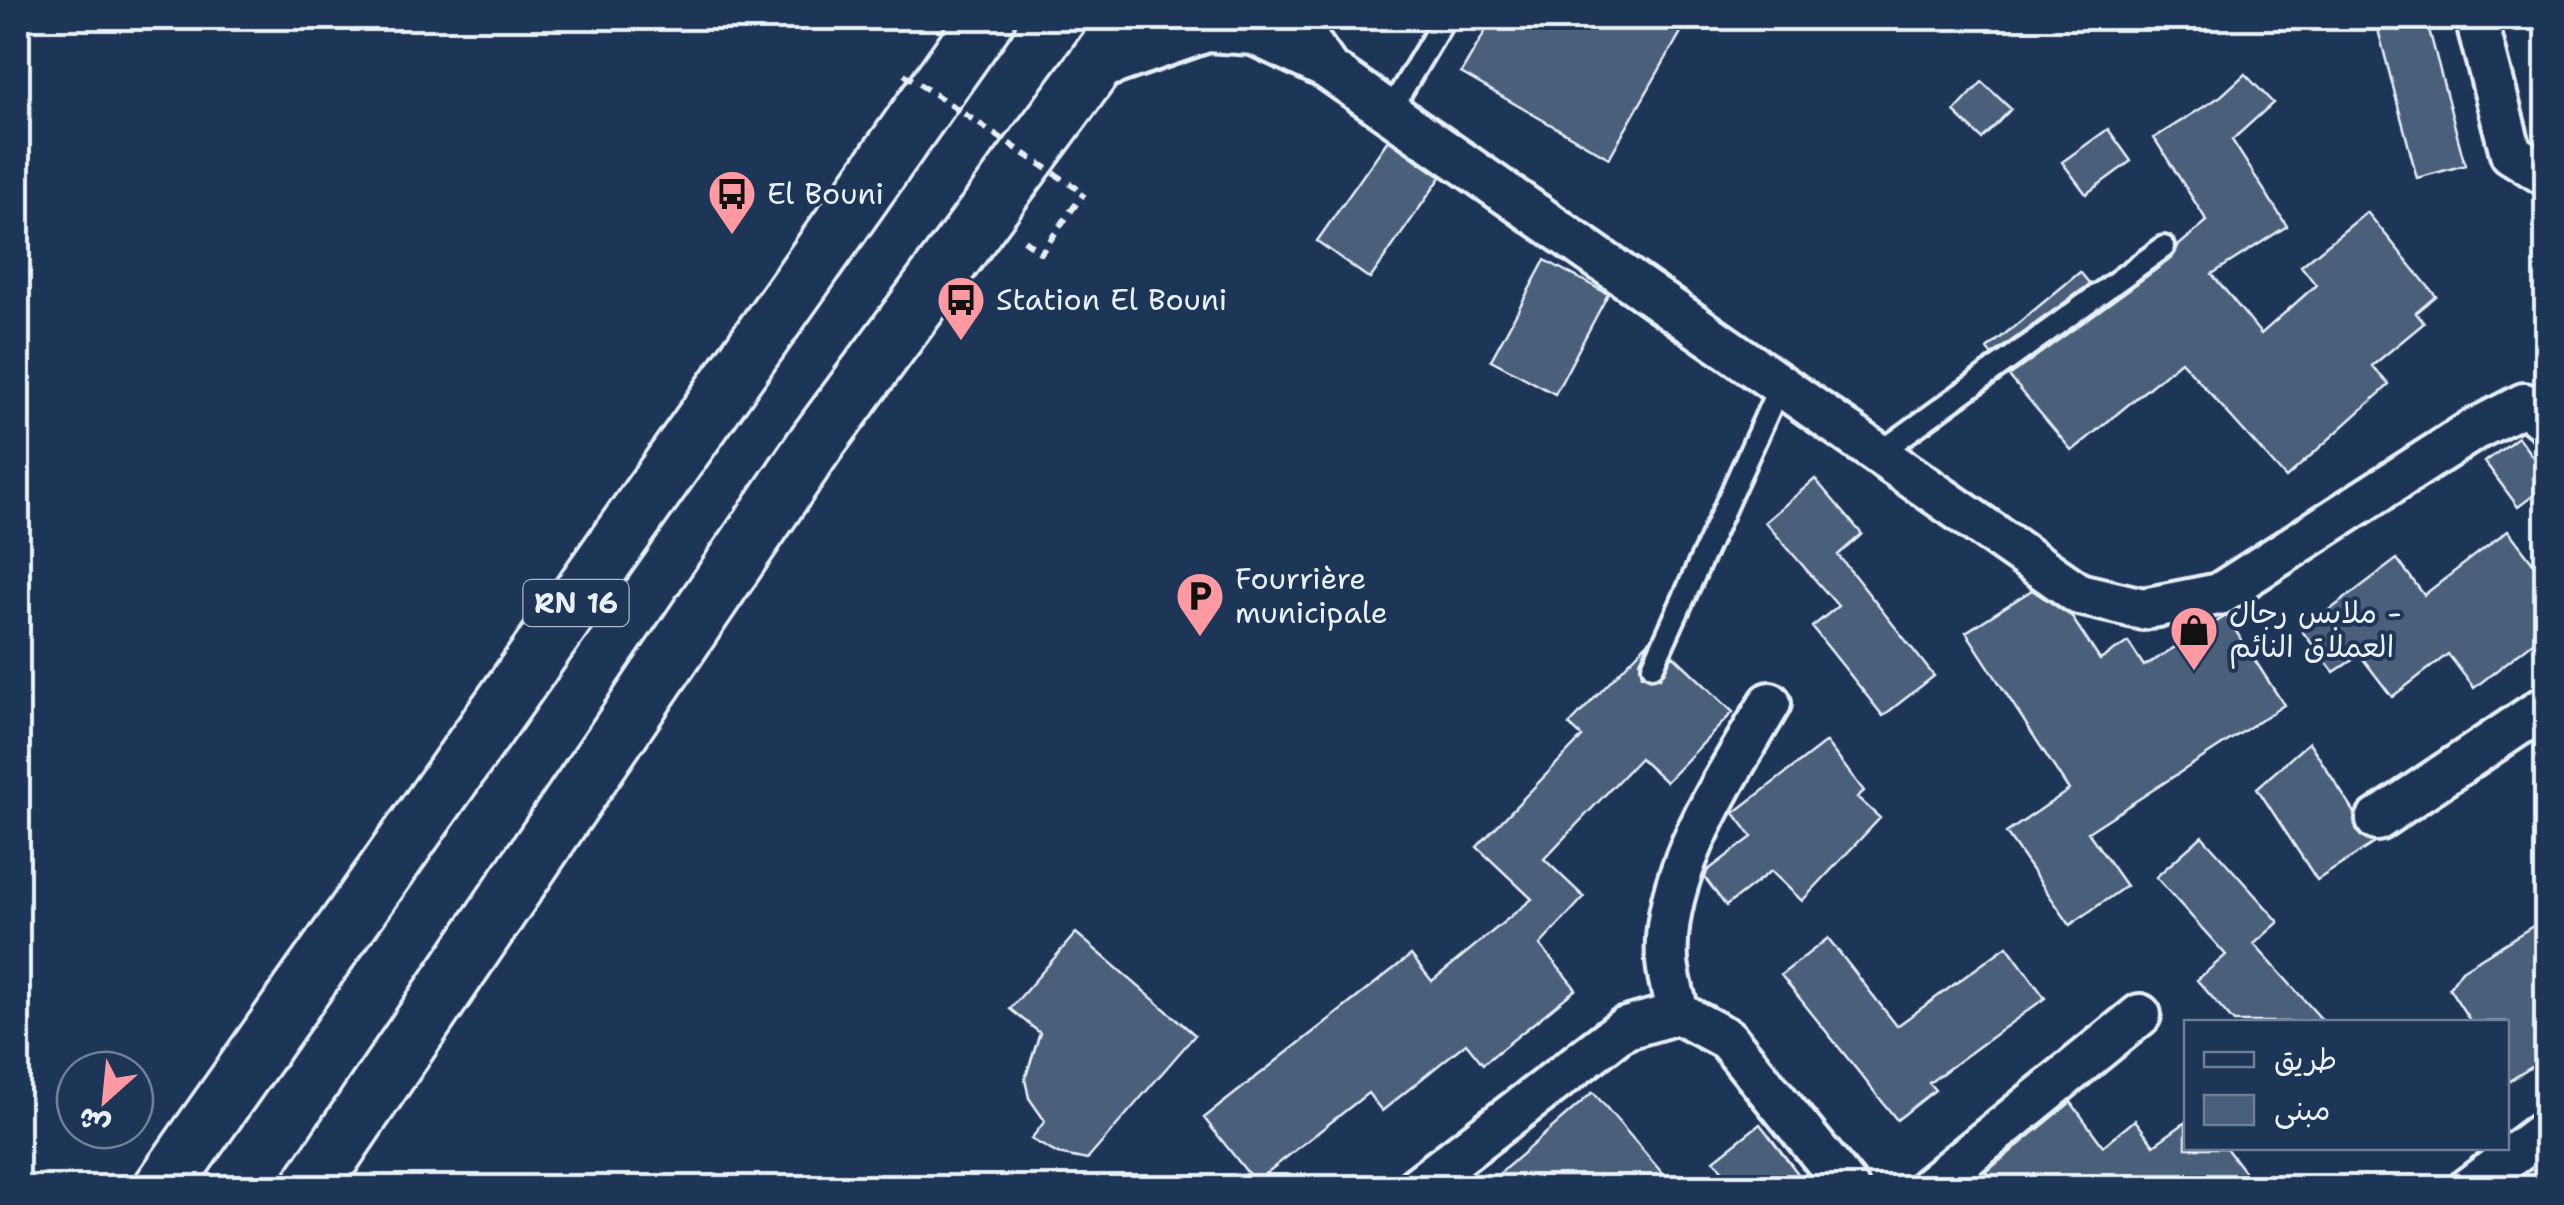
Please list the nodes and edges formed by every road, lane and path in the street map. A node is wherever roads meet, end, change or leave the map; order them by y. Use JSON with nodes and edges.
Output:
{"nodes":[{"id":1,"x":987,"y":18,"type":"edge"},
{"id":2,"x":1130,"y":18,"type":"edge"},
{"id":3,"x":1292,"y":18,"type":"edge"},
{"id":4,"x":1445,"y":18,"type":"edge"},
{"id":5,"x":2476,"y":18,"type":"edge"},
{"id":6,"x":1328,"y":69,"type":"junction"},
{"id":7,"x":1090,"y":72,"type":"junction"},
{"id":8,"x":904,"y":74,"type":"dead end"},
{"id":9,"x":1388,"y":112,"type":"junction"},
{"id":10,"x":2546,"y":175,"type":"edge"},
{"id":11,"x":2164,"y":247,"type":"dead end"},
{"id":12,"x":1041,"y":253,"type":"dead end"},
{"id":13,"x":1780,"y":384,"type":"junction"},
{"id":14,"x":2539,"y":404,"type":"edge"},
{"id":15,"x":1878,"y":454,"type":"junction"},
{"id":16,"x":1653,"y":666,"type":"dead end"},
{"id":17,"x":1770,"y":702,"type":"dead end"},
{"id":18,"x":2546,"y":706,"type":"edge"},
{"id":19,"x":2377,"y":820,"type":"dead end"},
{"id":20,"x":1678,"y":1013,"type":"junction"},
{"id":21,"x":2140,"y":1014,"type":"dead end"},
{"id":22,"x":2546,"y":1130,"type":"edge"},
{"id":23,"x":162,"y":1188,"type":"edge"},
{"id":24,"x":310,"y":1188,"type":"edge"},
{"id":25,"x":1416,"y":1188,"type":"edge"},
{"id":26,"x":1848,"y":1188,"type":"edge"},
{"id":27,"x":1928,"y":1188,"type":"edge"},
{"id":28,"x":2468,"y":1188,"type":"edge"}],
"edges":[{"from":1,"to":23,"type":"highway","number":"RN 16"},
{"from":2,"to":7,"type":"highway"},
{"from":3,"to":6,"type":"street"},
{"from":4,"to":9,"type":"lane"},
{"from":5,"to":10,"type":"street"},
{"from":6,"to":7,"type":"street"},
{"from":6,"to":9,"type":"street"},
{"from":7,"to":24,"type":"highway"},
{"from":8,"to":12,"type":"path","bridge":true},
{"from":9,"to":13,"type":"street"},
{"from":11,"to":15,"type":"lane"},
{"from":13,"to":15,"type":"street"},
{"from":13,"to":16,"type":"lane"},
{"from":14,"to":15,"type":"street"},
{"from":17,"to":20,"type":"street"},
{"from":18,"to":19,"type":"street"},
{"from":20,"to":25,"type":"street"},
{"from":20,"to":26,"type":"street"},
{"from":21,"to":27,"type":"street"},
{"from":22,"to":28,"type":"street"}]}
